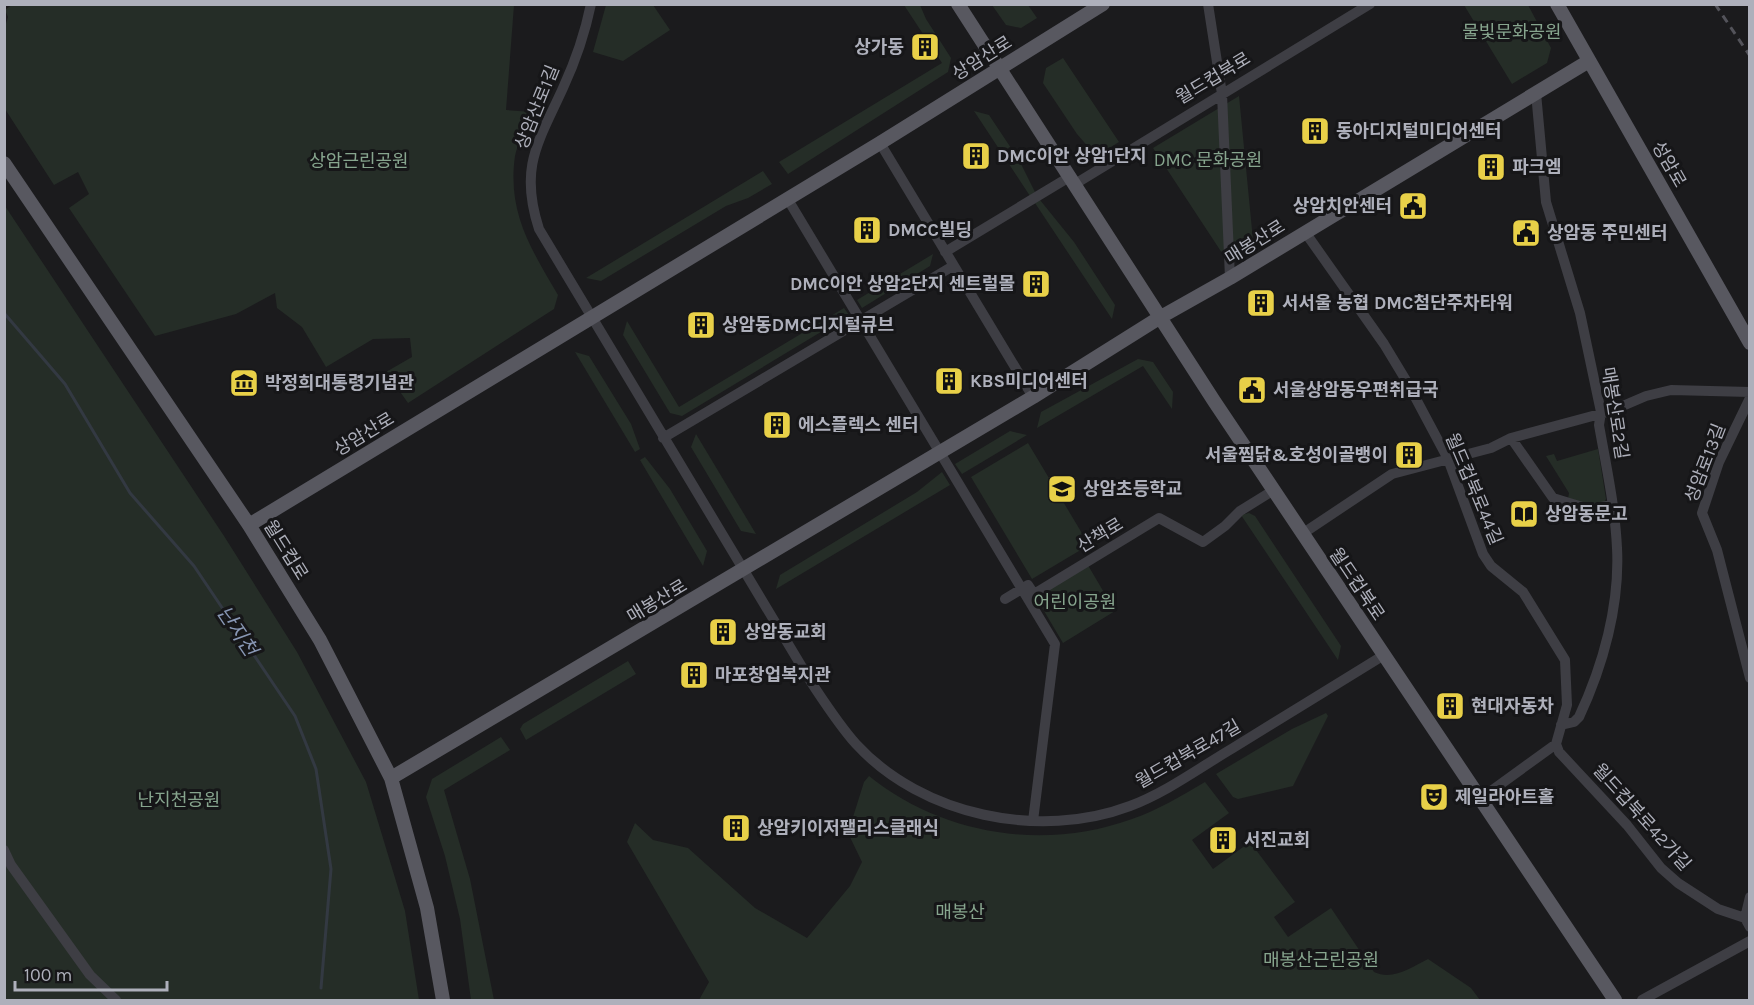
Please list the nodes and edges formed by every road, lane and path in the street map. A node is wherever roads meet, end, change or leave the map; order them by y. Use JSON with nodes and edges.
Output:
{"nodes":[{"id":1,"x":591,"y":4,"type":"edge"},
{"id":2,"x":958,"y":4,"type":"edge"},
{"id":3,"x":1103,"y":4,"type":"edge"},
{"id":4,"x":1208,"y":4,"type":"edge"},
{"id":5,"x":1370,"y":4,"type":"edge"},
{"id":6,"x":1557,"y":4,"type":"edge"},
{"id":7,"x":1589,"y":61,"type":"junction"},
{"id":8,"x":999,"y":69,"type":"junction"},
{"id":9,"x":1536,"y":93,"type":"junction"},
{"id":10,"x":1222,"y":94,"type":"junction"},
{"id":11,"x":880,"y":143,"type":"junction"},
{"id":12,"x":4,"y":163,"type":"edge"},
{"id":13,"x":1073,"y":180,"type":"junction"},
{"id":14,"x":787,"y":198,"type":"junction"},
{"id":15,"x":1305,"y":232,"type":"junction"},
{"id":16,"x":945,"y":252,"type":"junction"},
{"id":17,"x":953,"y":266,"type":"junction"},
{"id":18,"x":1230,"y":278,"type":"junction"},
{"id":19,"x":591,"y":317,"type":"junction"},
{"id":20,"x":1159,"y":318,"type":"junction"},
{"id":21,"x":861,"y":322,"type":"junction"},
{"id":22,"x":1749,"y":343,"type":"edge"},
{"id":23,"x":1749,"y":392,"type":"edge"},
{"id":24,"x":1033,"y":397,"type":"junction"},
{"id":25,"x":1749,"y":398,"type":"edge"},
{"id":26,"x":1601,"y":412,"type":"junction"},
{"id":27,"x":663,"y":438,"type":"junction"},
{"id":28,"x":1511,"y":438,"type":"junction"},
{"id":29,"x":939,"y":453,"type":"junction"},
{"id":30,"x":1448,"y":459,"type":"junction"},
{"id":31,"x":1274,"y":490,"type":"junction"},
{"id":32,"x":1613,"y":505,"type":"junction"},
{"id":33,"x":249,"y":525,"type":"junction"},
{"id":34,"x":1302,"y":534,"type":"junction"},
{"id":35,"x":742,"y":571,"type":"junction"},
{"id":36,"x":1005,"y":598,"type":"dead end"},
{"id":37,"x":1384,"y":655,"type":"junction"},
{"id":38,"x":1749,"y":678,"type":"edge"},
{"id":39,"x":1561,"y":725,"type":"junction"},
{"id":40,"x":1556,"y":744,"type":"junction"},
{"id":41,"x":391,"y":778,"type":"junction"},
{"id":42,"x":1480,"y":799,"type":"junction"},
{"id":43,"x":1033,"y":821,"type":"junction"},
{"id":44,"x":4,"y":850,"type":"edge"},
{"id":45,"x":1749,"y":897,"type":"edge"},
{"id":46,"x":1747,"y":922,"type":"edge"},
{"id":47,"x":1749,"y":940,"type":"edge"},
{"id":48,"x":116,"y":1000,"type":"edge"},
{"id":49,"x":443,"y":1000,"type":"edge"},
{"id":50,"x":1615,"y":1000,"type":"edge"},
{"id":51,"x":1642,"y":1000,"type":"edge"}],
"edges":[{"from":1,"to":19,"type":"street","name":"상암산로1길"},
{"from":2,"to":8,"type":"main road","name":"월드컵북로"},
{"from":3,"to":8,"type":"main road","name":"상암산로"},
{"from":4,"to":10,"type":"street"},
{"from":5,"to":10,"type":"street","name":"월드컵북로"},
{"from":6,"to":7,"type":"main road","name":"성암로"},
{"from":7,"to":9,"type":"main road","name":"매봉산로"},
{"from":7,"to":22,"type":"main road","name":"성암로"},
{"from":8,"to":11,"type":"main road","name":"상암산로"},
{"from":8,"to":13,"type":"main road","name":"월드컵북로"},
{"from":9,"to":15,"type":"main road","name":"매봉산로"},
{"from":9,"to":26,"type":"street","name":"매봉산로2길"},
{"from":10,"to":13,"type":"street","name":"월드컵북로"},
{"from":10,"to":18,"type":"street"},
{"from":11,"to":14,"type":"main road","name":"상암산로"},
{"from":11,"to":16,"type":"street"},
{"from":12,"to":33,"type":"main road","name":"월드컵로"},
{"from":13,"to":16,"type":"street","name":"월드컵북로"},
{"from":13,"to":20,"type":"main road","name":"월드컵북로"},
{"from":14,"to":19,"type":"main road","name":"상암산로"},
{"from":14,"to":21,"type":"street"},
{"from":15,"to":18,"type":"main road","name":"매봉산로"},
{"from":15,"to":30,"type":"street","name":"월드컵북로44길"},
{"from":16,"to":17,"type":"street"},
{"from":17,"to":21,"type":"street"},
{"from":17,"to":24,"type":"street"},
{"from":18,"to":20,"type":"main road","name":"매봉산로"},
{"from":19,"to":27,"type":"street"},
{"from":19,"to":33,"type":"main road","name":"상암산로"},
{"from":20,"to":24,"type":"main road","name":"매봉산로"},
{"from":20,"to":31,"type":"main road","name":"월드컵북로"},
{"from":21,"to":27,"type":"street"},
{"from":21,"to":29,"type":"street"},
{"from":23,"to":26,"type":"street"},
{"from":24,"to":29,"type":"main road","name":"매봉산로"},
{"from":25,"to":38,"type":"street","name":"성암로13길"},
{"from":26,"to":28,"type":"street"},
{"from":26,"to":32,"type":"street","name":"매봉산로2길"},
{"from":27,"to":35,"type":"street"},
{"from":28,"to":30,"type":"street"},
{"from":28,"to":32,"type":"street"},
{"from":29,"to":35,"type":"main road","name":"매봉산로"},
{"from":29,"to":43,"type":"street"},
{"from":30,"to":34,"type":"street"},
{"from":30,"to":39,"type":"street","name":"월드컵북로44길"},
{"from":31,"to":34,"type":"main road","name":"월드컵북로"},
{"from":31,"to":36,"type":"street","name":"산책로"},
{"from":32,"to":39,"type":"street","name":"매봉산로2길"},
{"from":33,"to":41,"type":"main road","name":"월드컵로"},
{"from":34,"to":37,"type":"main road","name":"월드컵북로"},
{"from":35,"to":41,"type":"main road","name":"매봉산로"},
{"from":35,"to":43,"type":"street","name":"월드컵북로47길"},
{"from":37,"to":42,"type":"main road","name":"월드컵북로"},
{"from":37,"to":43,"type":"street","name":"월드컵북로47길"},
{"from":39,"to":40,"type":"street","name":"월드컵북로44길"},
{"from":40,"to":42,"type":"street"},
{"from":40,"to":46,"type":"street","name":"월드컵북로42가길"},
{"from":41,"to":49,"type":"main road","name":"월드컵로"},
{"from":42,"to":50,"type":"main road","name":"월드컵북로"},
{"from":44,"to":48,"type":"street"},
{"from":45,"to":46,"type":"street"},
{"from":47,"to":51,"type":"street"}]}
